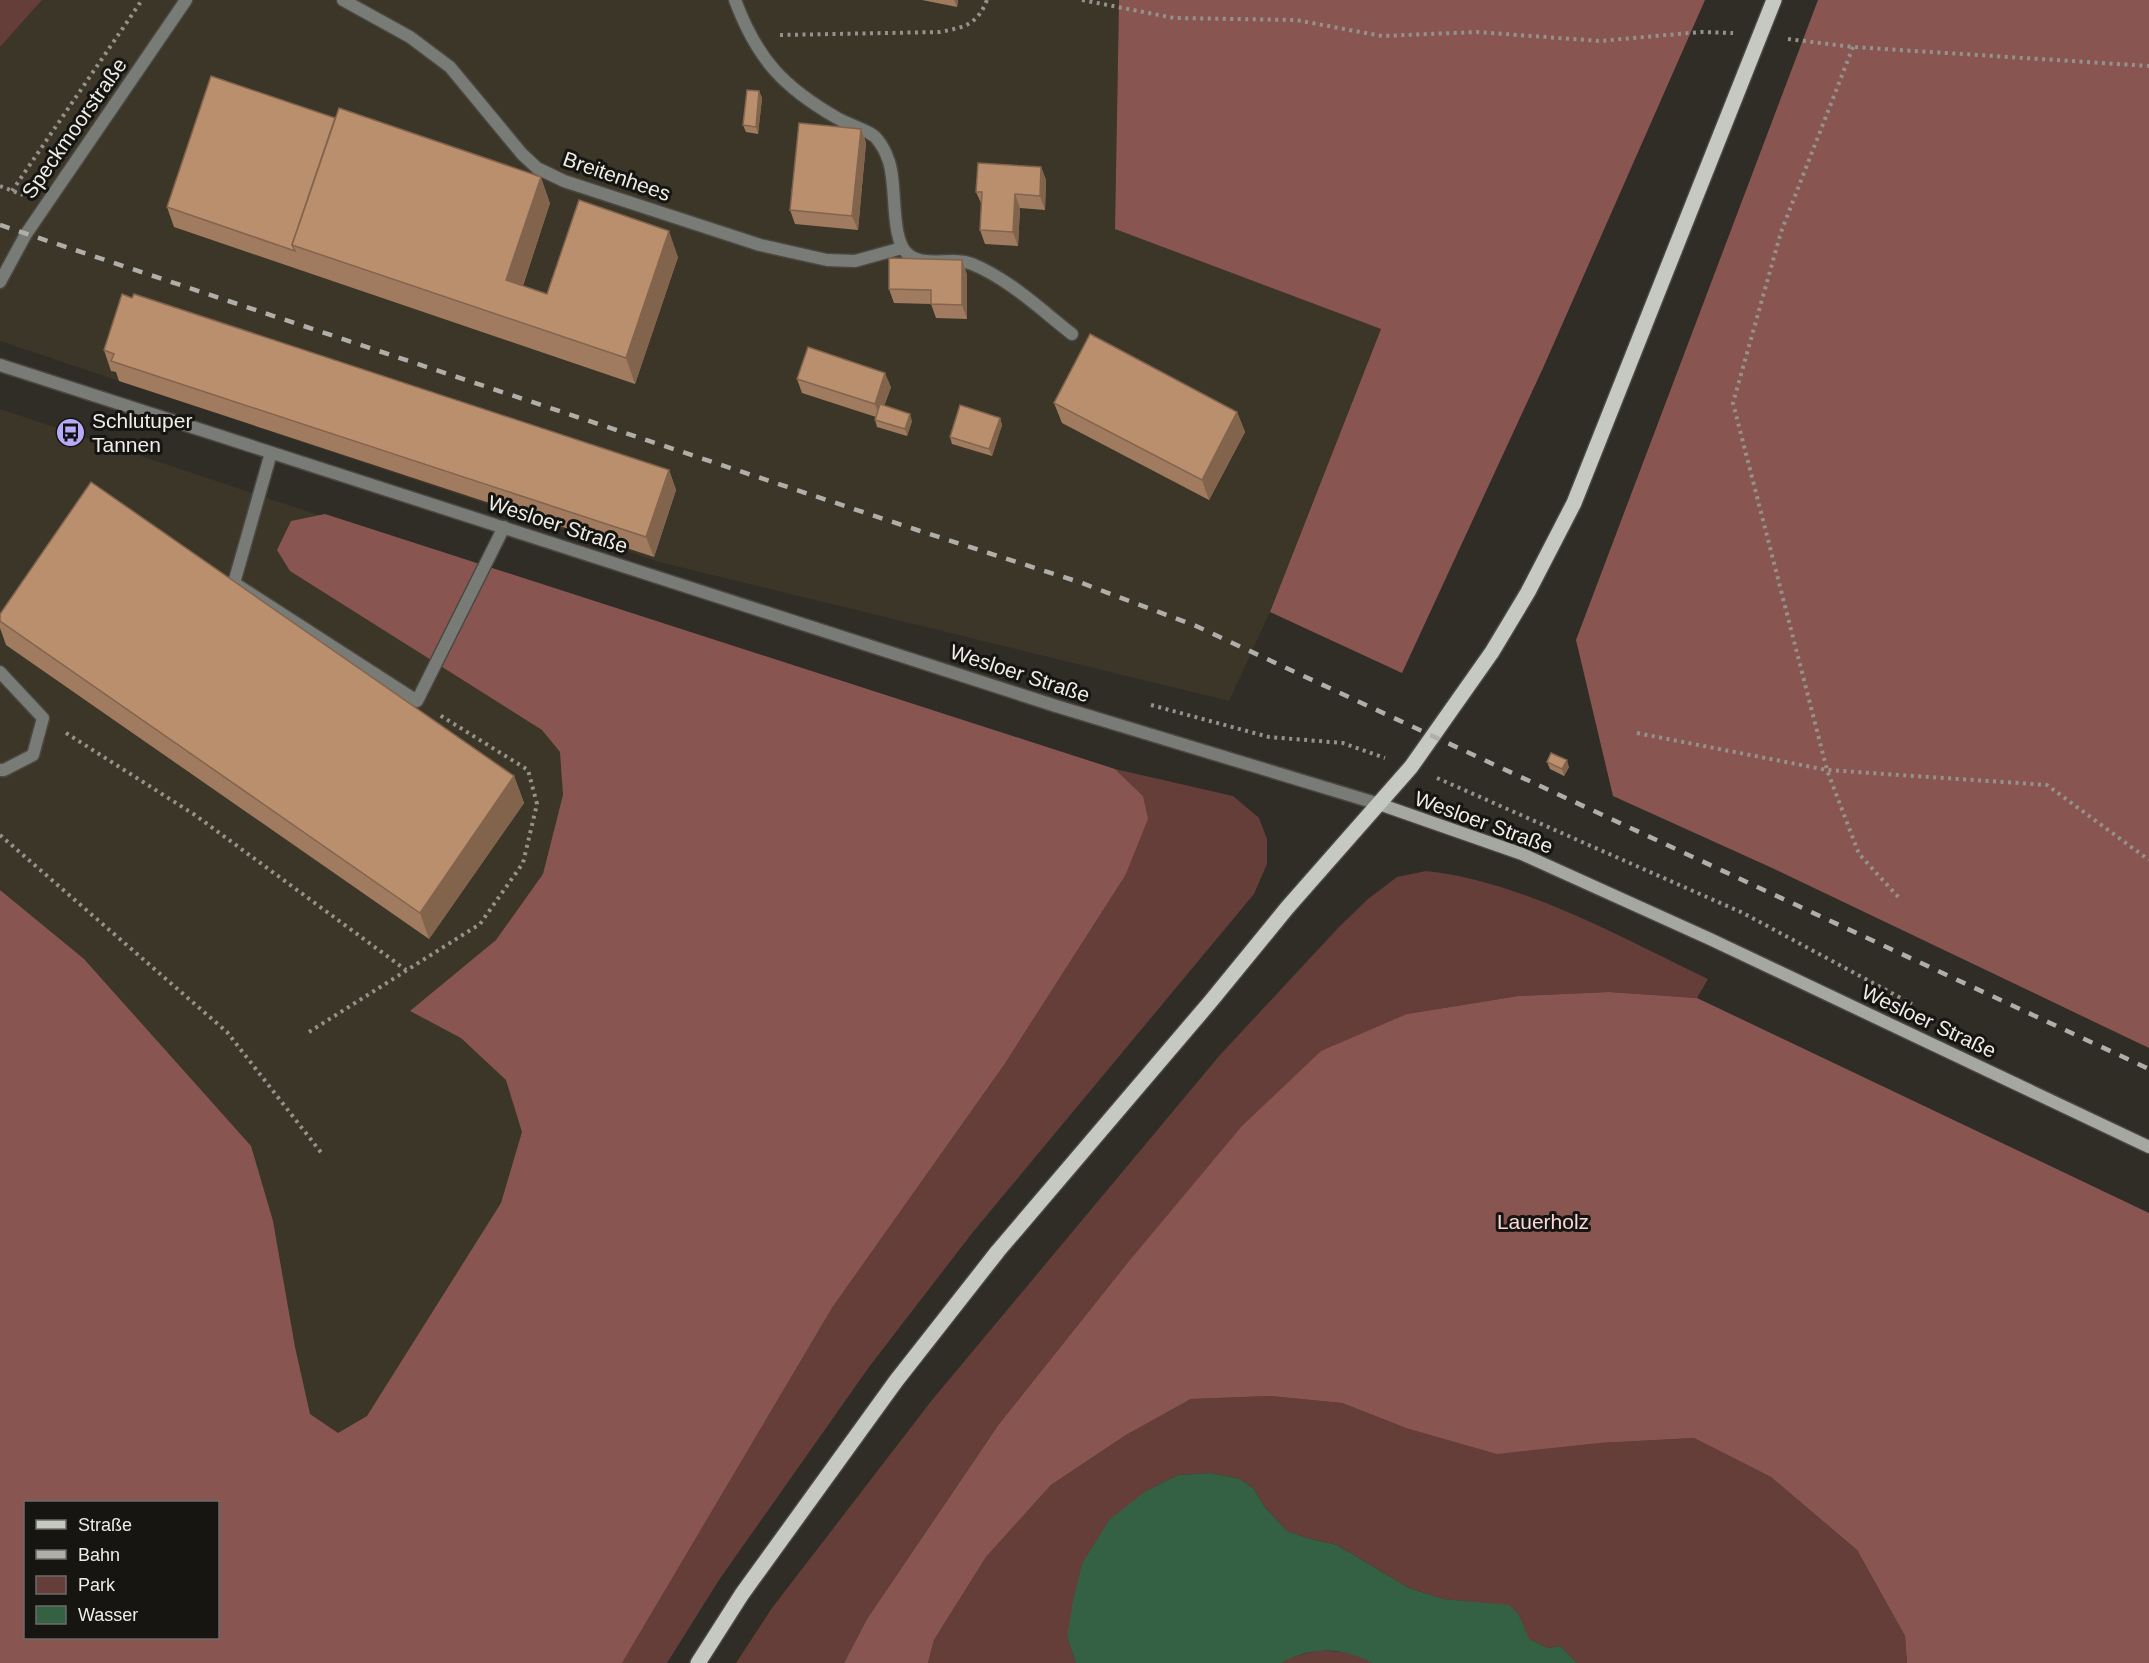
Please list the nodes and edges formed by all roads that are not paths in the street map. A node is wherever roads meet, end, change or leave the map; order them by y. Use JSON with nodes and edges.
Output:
{"nodes":[{"id":1,"x":186,"y":0,"type":"edge"},
{"id":2,"x":343,"y":0,"type":"edge"},
{"id":3,"x":735,"y":0,"type":"edge"},
{"id":4,"x":1774,"y":0,"type":"edge"},
{"id":5,"x":902,"y":248,"type":"junction"},
{"id":6,"x":0,"y":282,"type":"edge"},
{"id":7,"x":1072,"y":334,"type":"dead end"},
{"id":8,"x":0,"y":365,"type":"edge"},
{"id":9,"x":271,"y":453,"type":"junction"},
{"id":10,"x":504,"y":527,"type":"junction"},
{"id":11,"x":0,"y":672,"type":"edge"},
{"id":12,"x":0,"y":770,"type":"edge"},
{"id":13,"x":1379,"y":804,"type":"junction"},
{"id":14,"x":2149,"y":1147,"type":"edge"},
{"id":15,"x":698,"y":1663,"type":"edge"}],
"edges":[{"from":1,"to":6,"type":"street","name":"Speckmoorstraße"},
{"from":2,"to":5,"type":"street","name":"Breitenhees"},
{"from":3,"to":5,"type":"street"},
{"from":4,"to":13,"type":"main road"},
{"from":5,"to":7,"type":"street"},
{"from":8,"to":9,"type":"street","name":"Wesloer Straße"},
{"from":9,"to":10,"type":"street","name":"Wesloer Straße"},
{"from":9,"to":10,"type":"street"},
{"from":10,"to":13,"type":"street","name":"Wesloer Straße"},
{"from":11,"to":12,"type":"street"},
{"from":13,"to":14,"type":"main road","name":"Wesloer Straße"},
{"from":13,"to":15,"type":"main road"}]}
